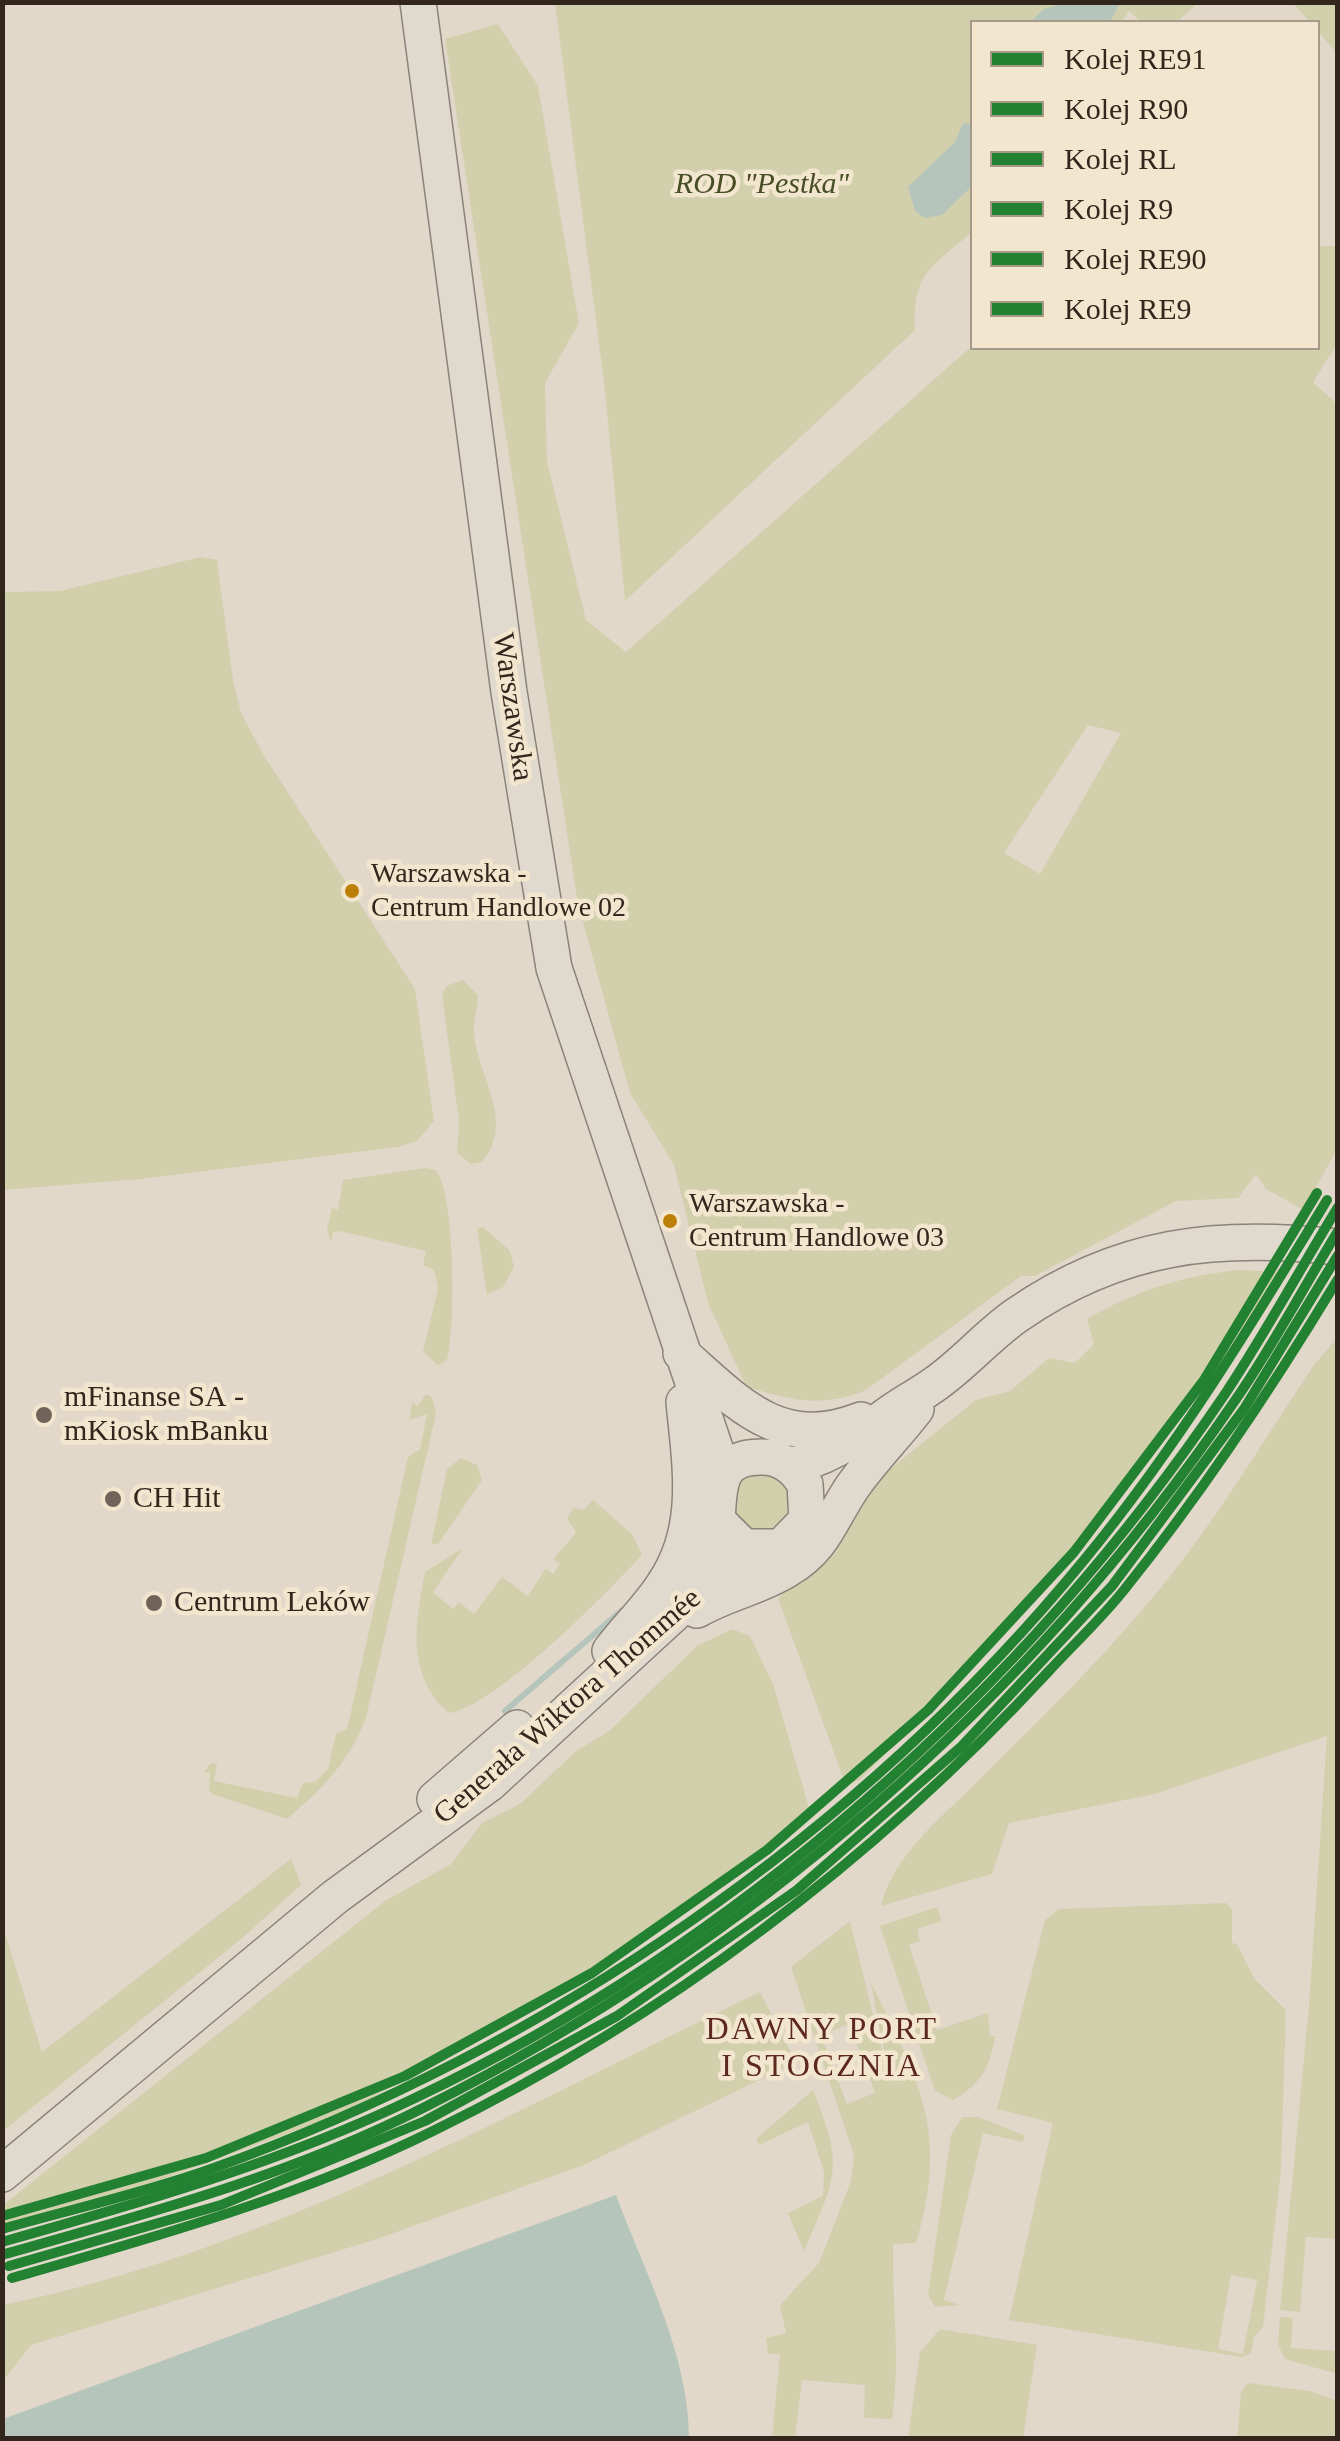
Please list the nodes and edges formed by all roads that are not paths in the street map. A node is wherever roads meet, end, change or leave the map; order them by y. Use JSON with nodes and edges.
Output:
{"nodes":[{"id":1,"x":418,"y":2,"type":"edge"},
{"id":2,"x":426,"y":2,"type":"edge"},
{"id":3,"x":423,"y":44,"type":"junction"},
{"id":4,"x":1338,"y":1246,"type":"edge"},
{"id":5,"x":680,"y":1352,"type":"junction"},
{"id":6,"x":917,"y":1400,"type":"junction"},
{"id":7,"x":755,"y":1457,"type":"junction"},
{"id":8,"x":790,"y":1465,"type":"junction"},
{"id":9,"x":724,"y":1475,"type":"junction"},
{"id":10,"x":809,"y":1496,"type":"junction"},
{"id":11,"x":718,"y":1521,"type":"junction"},
{"id":12,"x":751,"y":1550,"type":"junction"},
{"id":13,"x":657,"y":1632,"type":"junction"},
{"id":14,"x":610,"y":1652,"type":"junction"},
{"id":15,"x":335,"y":1898,"type":"junction"},
{"id":16,"x":2,"y":2174,"type":"edge"}],
"edges":[{"from":1,"to":3,"type":"main road","name":"Warszawska"},
{"from":2,"to":3,"type":"main road","name":"Warszawska"},
{"from":3,"to":5,"type":"main road","name":"Warszawska"},
{"from":4,"to":6,"type":"main road"},
{"from":5,"to":6,"type":"main road"},
{"from":5,"to":7,"type":"main road","name":"Warszawska"},
{"from":5,"to":9,"type":"main road","name":"Warszawska"},
{"from":5,"to":14,"type":"main road"},
{"from":6,"to":8,"type":"main road"},
{"from":6,"to":10,"type":"main road"},
{"from":6,"to":13,"type":"main road"},
{"from":7,"to":8,"type":"main road"},
{"from":7,"to":9,"type":"main road"},
{"from":8,"to":10,"type":"main road"},
{"from":9,"to":11,"type":"main road"},
{"from":10,"to":12,"type":"main road"},
{"from":11,"to":12,"type":"main road"},
{"from":11,"to":14,"type":"main road","name":"Generała Wiktora Thommée"},
{"from":12,"to":13,"type":"main road","name":"Generała Wiktora Thommée"},
{"from":13,"to":15,"type":"main road","name":"Generała Wiktora Thommée"},
{"from":14,"to":15,"type":"main road","name":"Generała Wiktora Thommée"},
{"from":15,"to":16,"type":"main road","name":"Generała Wiktora Thommée"}]}
